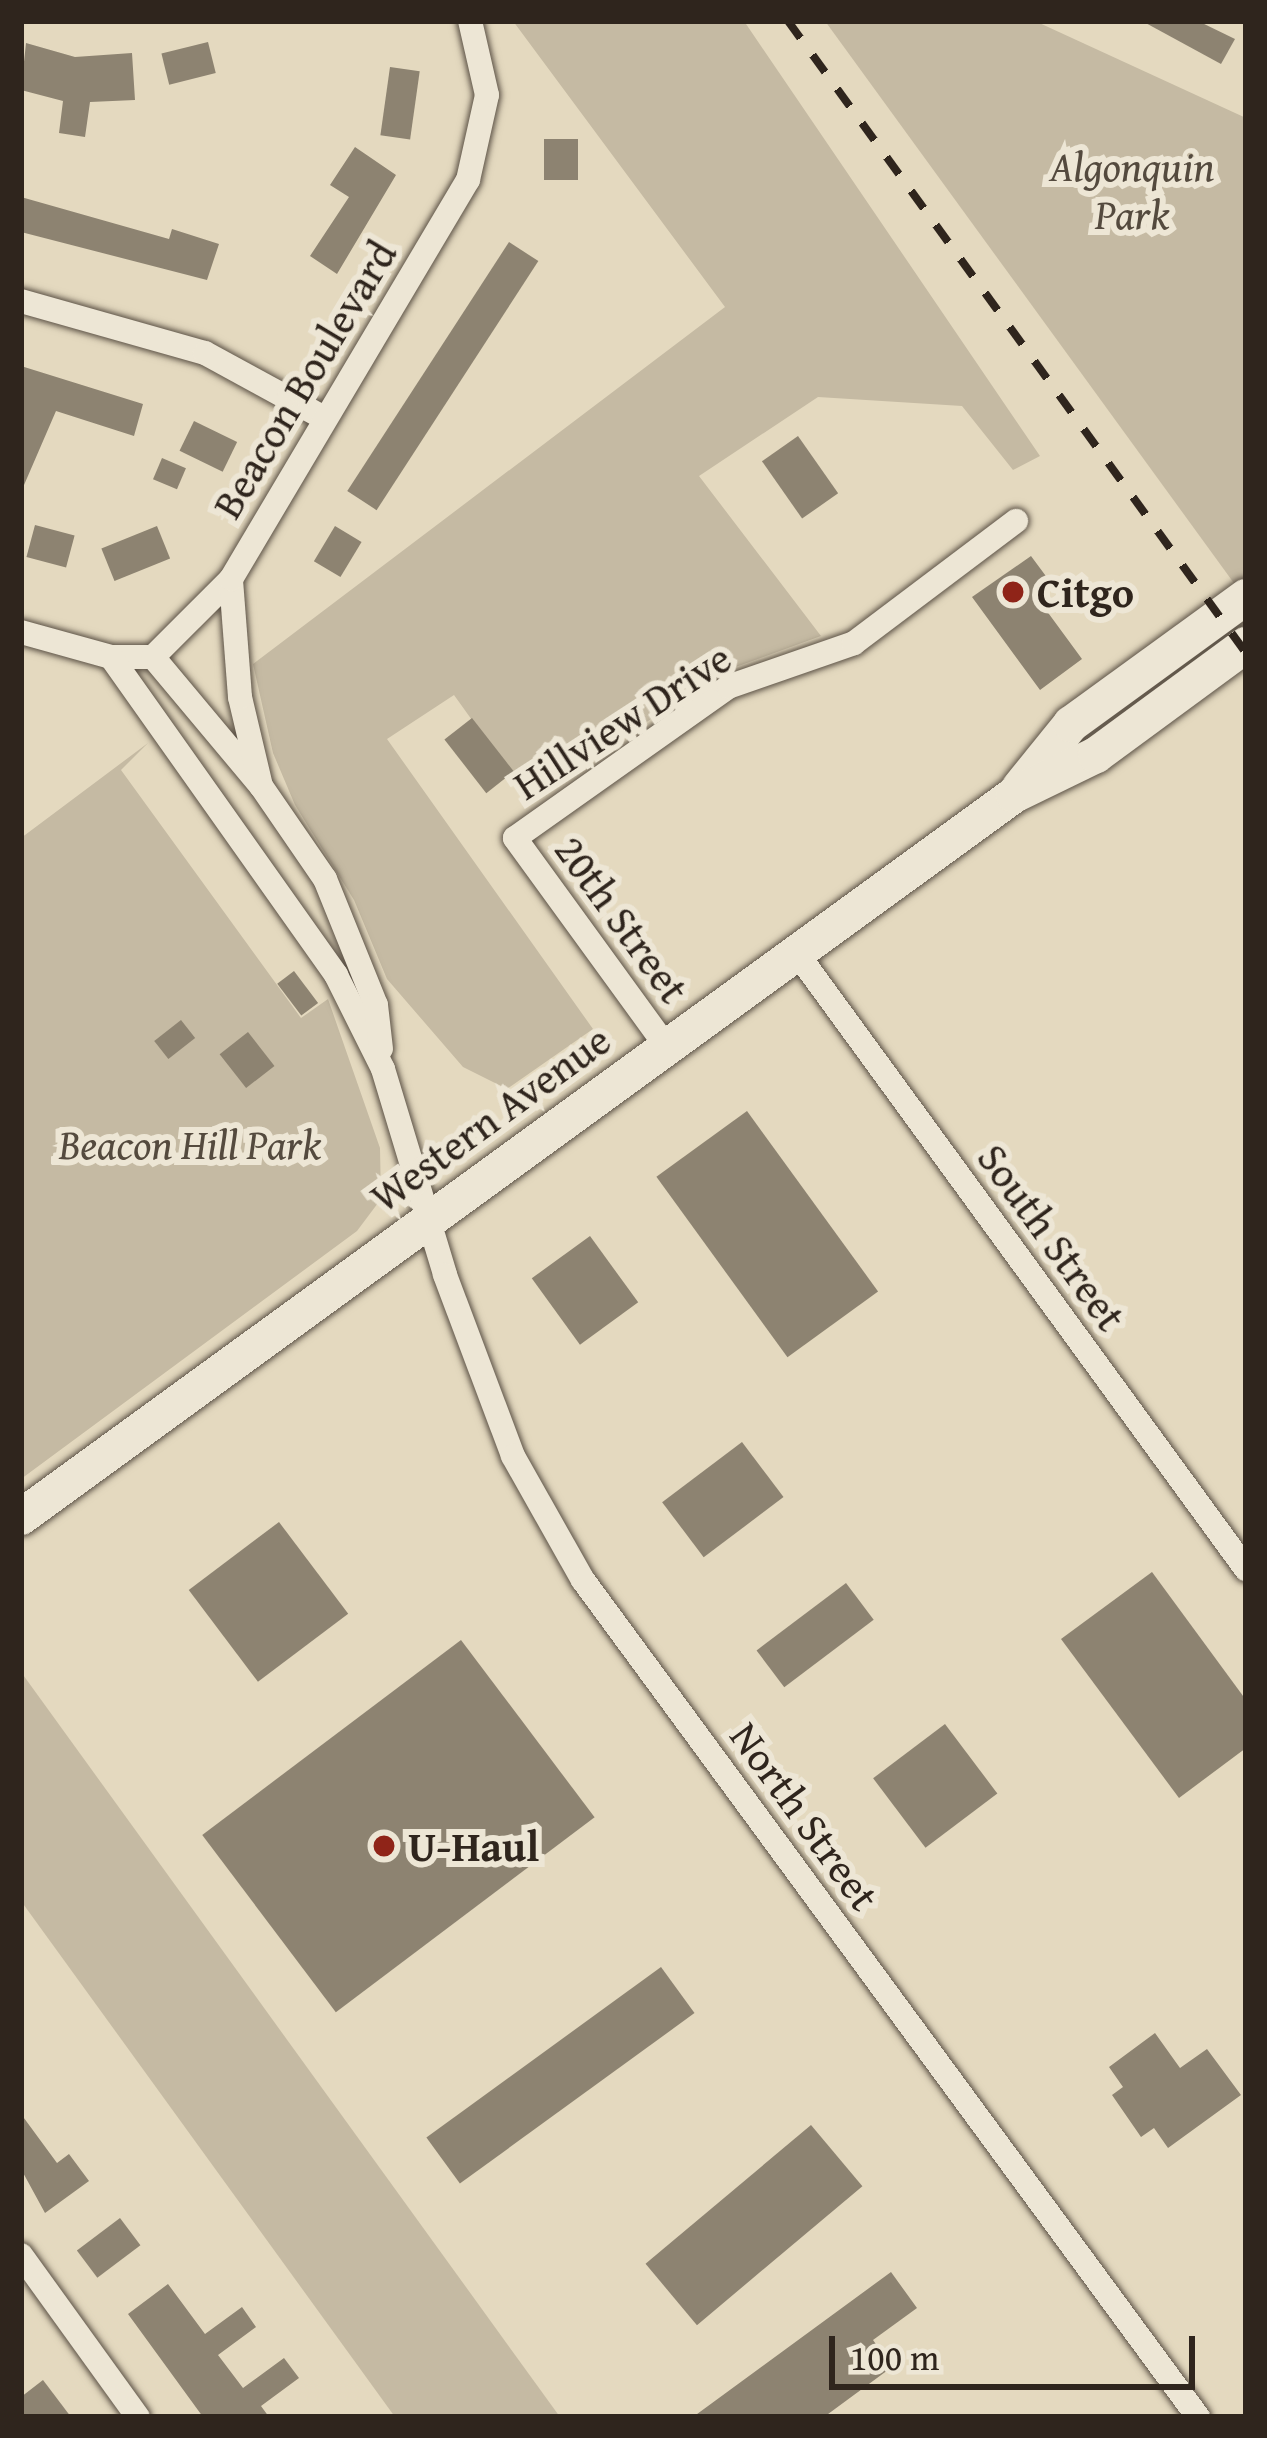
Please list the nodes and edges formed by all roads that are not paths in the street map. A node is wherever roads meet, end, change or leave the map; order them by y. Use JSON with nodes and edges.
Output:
{"nodes":[{"id":1,"x":470,"y":21,"type":"edge"},
{"id":2,"x":21,"y":301,"type":"edge"},
{"id":3,"x":324,"y":418,"type":"junction"},
{"id":4,"x":1016,"y":521,"type":"dead end"},
{"id":5,"x":231,"y":579,"type":"junction"},
{"id":6,"x":1246,"y":597,"type":"edge"},
{"id":7,"x":21,"y":632,"type":"edge"},
{"id":8,"x":1246,"y":645,"type":"edge"},
{"id":9,"x":111,"y":657,"type":"junction"},
{"id":10,"x":153,"y":657,"type":"junction"},
{"id":11,"x":261,"y":786,"type":"junction"},
{"id":12,"x":1014,"y":795,"type":"junction"},
{"id":13,"x":515,"y":838,"type":"joint"},
{"id":14,"x":796,"y":952,"type":"junction"},
{"id":15,"x":666,"y":1046,"type":"junction"},
{"id":16,"x":383,"y":1069,"type":"junction"},
{"id":17,"x":430,"y":1216,"type":"junction"},
{"id":18,"x":21,"y":1517,"type":"edge"},
{"id":19,"x":1246,"y":1569,"type":"edge"},
{"id":20,"x":21,"y":2255,"type":"edge"},
{"id":21,"x":138,"y":2417,"type":"edge"},
{"id":22,"x":1198,"y":2417,"type":"edge"}],
"edges":[{"from":1,"to":3,"type":"street","name":"Beacon Boulevard"},
{"from":2,"to":3,"type":"street"},
{"from":3,"to":5,"type":"street","name":"Beacon Boulevard"},
{"from":4,"to":13,"type":"street","name":"Hillview Drive"},
{"from":5,"to":10,"type":"street"},
{"from":5,"to":11,"type":"street","name":"Beacon Boulevard"},
{"from":6,"to":12,"type":"main road","name":"Western Avenue"},
{"from":7,"to":9,"type":"street"},
{"from":8,"to":12,"type":"main road","name":"Western Avenue"},
{"from":9,"to":10,"type":"street"},
{"from":9,"to":16,"type":"street","name":"Beacon Boulevard"},
{"from":10,"to":11,"type":"street","name":"Beacon Boulevard"},
{"from":11,"to":16,"type":"street","name":"Beacon Boulevard"},
{"from":12,"to":14,"type":"main road","name":"Western Avenue"},
{"from":13,"to":15,"type":"street","name":"20th Street"},
{"from":14,"to":15,"type":"main road","name":"Western Avenue"},
{"from":14,"to":19,"type":"street","name":"South Street"},
{"from":15,"to":17,"type":"main road","name":"Western Avenue"},
{"from":16,"to":17,"type":"street","name":"Beacon Boulevard"},
{"from":17,"to":18,"type":"main road","name":"Western Avenue"},
{"from":17,"to":22,"type":"street","name":"North Street"},
{"from":20,"to":21,"type":"street"}]}
